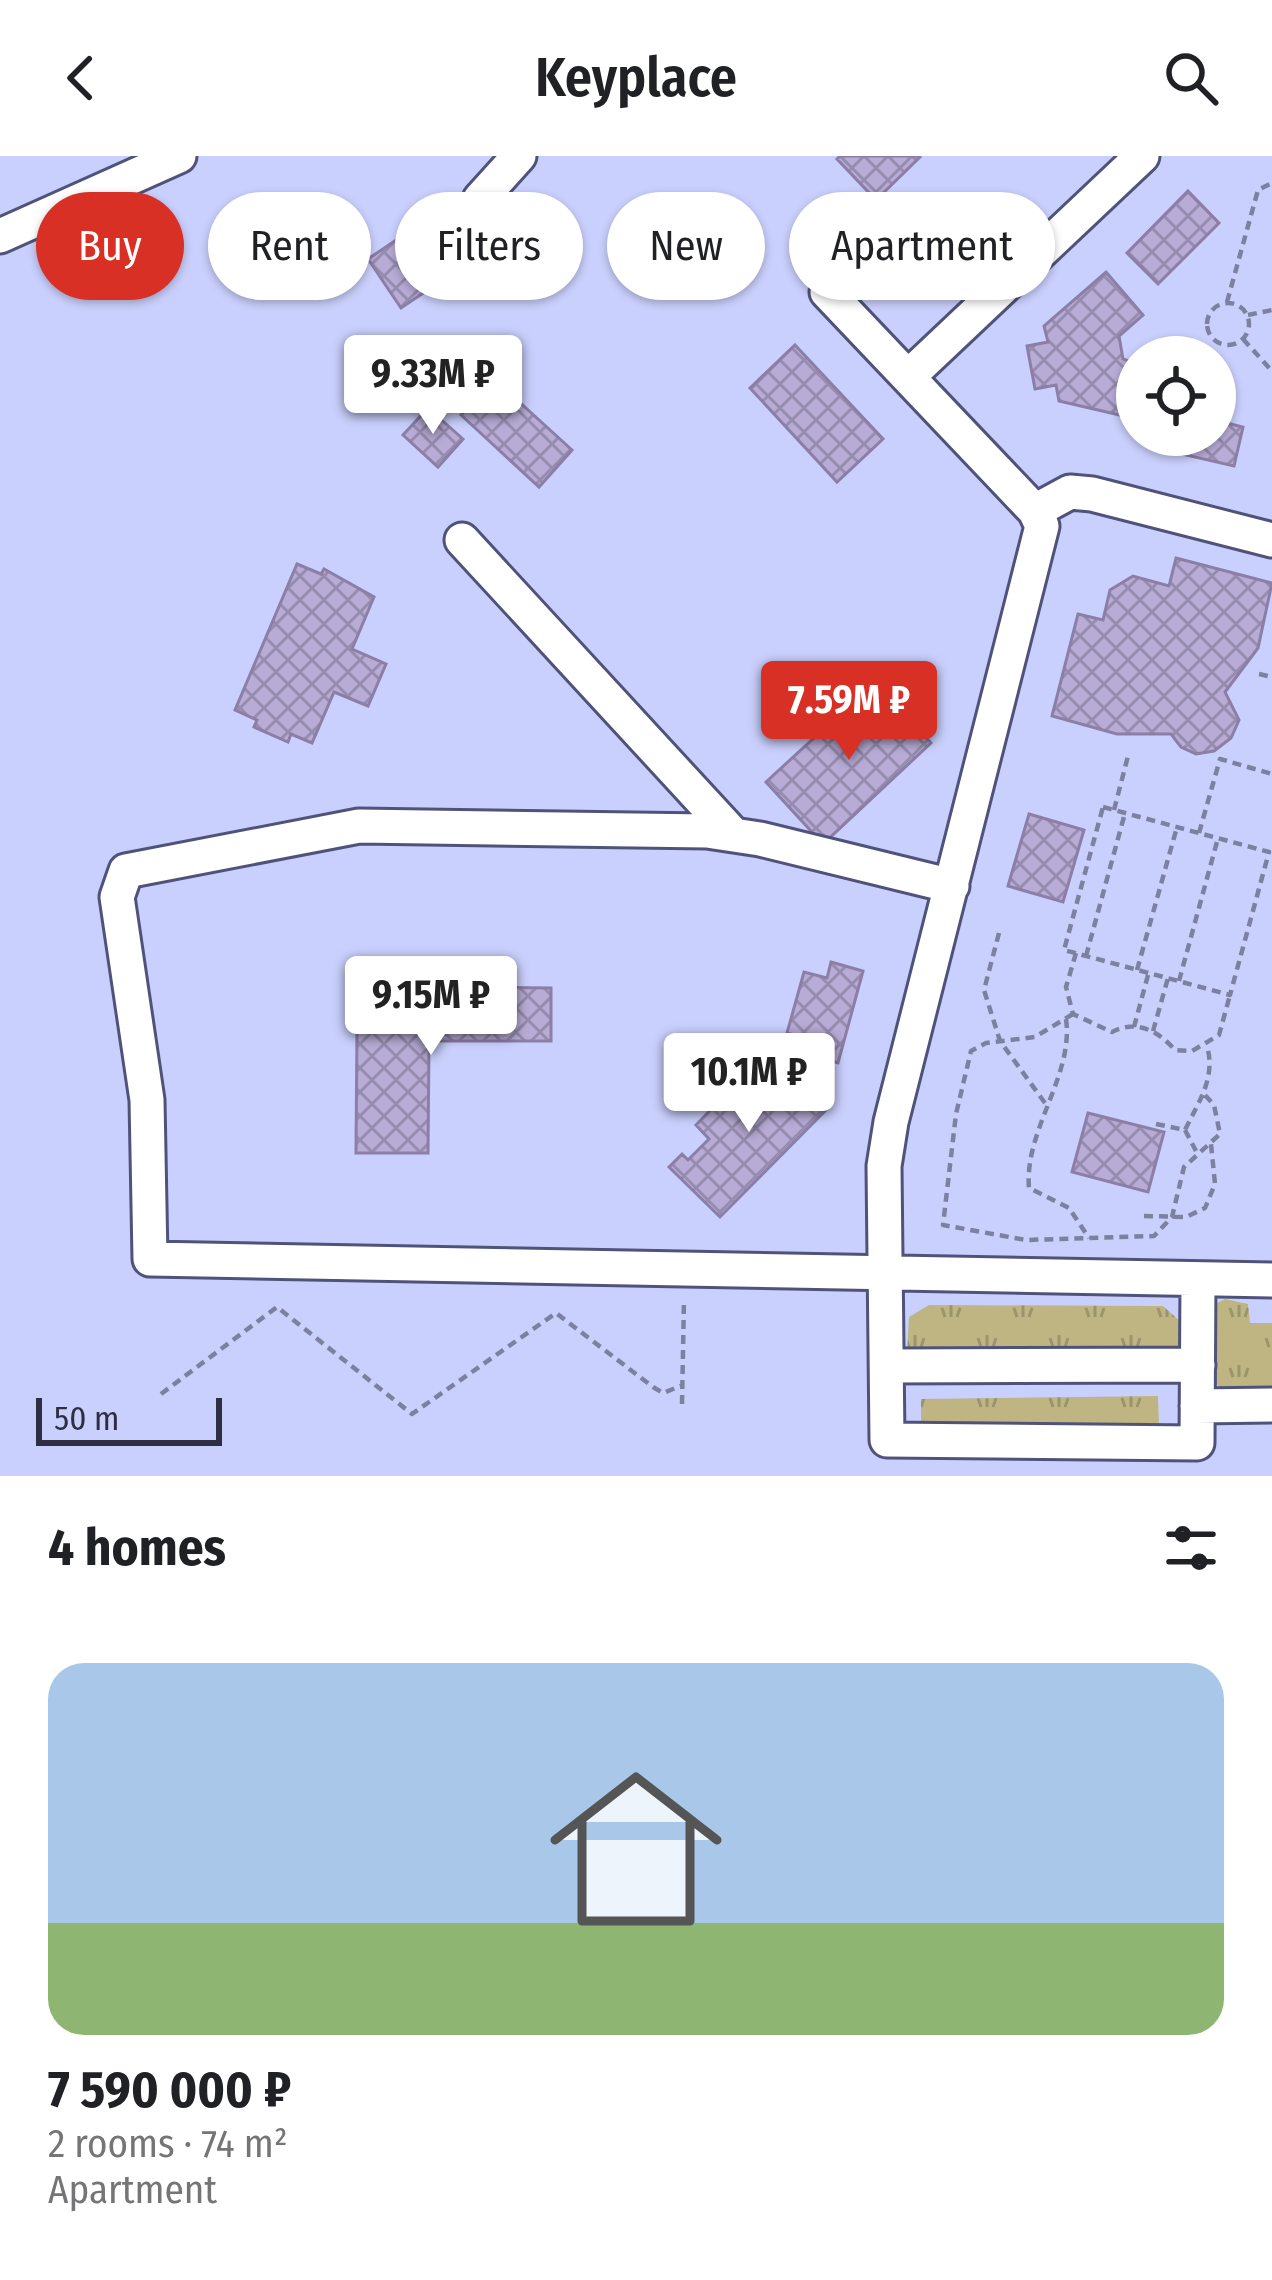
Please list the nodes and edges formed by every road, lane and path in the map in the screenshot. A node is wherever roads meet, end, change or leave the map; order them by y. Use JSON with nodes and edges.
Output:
{"nodes":[{"id":1,"x":178,"y":156,"type":"edge"},
{"id":2,"x":519,"y":156,"type":"edge"},
{"id":3,"x":1142,"y":156,"type":"edge"},
{"id":4,"x":1272,"y":183,"type":"edge"},
{"id":5,"x":487,"y":192,"type":"edge"},
{"id":6,"x":0,"y":236,"type":"edge"},
{"id":7,"x":835,"y":300,"type":"edge"},
{"id":8,"x":1227,"y":302,"type":"junction"},
{"id":9,"x":1272,"y":310,"type":"edge"},
{"id":10,"x":1248,"y":315,"type":"junction"},
{"id":11,"x":1243,"y":339,"type":"junction"},
{"id":12,"x":1272,"y":371,"type":"edge"},
{"id":13,"x":908,"y":377,"type":"junction"},
{"id":14,"x":1035,"y":511,"type":"junction"},
{"id":15,"x":462,"y":540,"type":"dead end"},
{"id":16,"x":1272,"y":540,"type":"edge"},
{"id":17,"x":1259,"y":674,"type":"dead end"},
{"id":18,"x":1272,"y":677,"type":"edge"},
{"id":19,"x":1128,"y":756,"type":"dead end"},
{"id":20,"x":1272,"y":774,"type":"edge"},
{"id":21,"x":1114,"y":810,"type":"junction"},
{"id":22,"x":1126,"y":813,"type":"junction"},
{"id":23,"x":1177,"y":827,"type":"junction"},
{"id":24,"x":732,"y":833,"type":"junction"},
{"id":25,"x":1199,"y":833,"type":"junction"},
{"id":26,"x":1218,"y":838,"type":"junction"},
{"id":27,"x":1272,"y":841,"type":"edge"},
{"id":28,"x":1269,"y":852,"type":"junction"},
{"id":29,"x":952,"y":886,"type":"junction"},
{"id":30,"x":999,"y":933,"type":"dead end"},
{"id":31,"x":1076,"y":953,"type":"junction"},
{"id":32,"x":1086,"y":956,"type":"junction"},
{"id":33,"x":1137,"y":970,"type":"junction"},
{"id":34,"x":1149,"y":973,"type":"junction"},
{"id":35,"x":1168,"y":978,"type":"junction"},
{"id":36,"x":1179,"y":981,"type":"junction"},
{"id":37,"x":1230,"y":995,"type":"junction"},
{"id":38,"x":1070,"y":1016,"type":"junction"},
{"id":39,"x":1134,"y":1027,"type":"junction"},
{"id":40,"x":1154,"y":1031,"type":"junction"},
{"id":41,"x":1000,"y":1041,"type":"junction"},
{"id":42,"x":1207,"y":1046,"type":"junction"},
{"id":43,"x":1204,"y":1094,"type":"junction"},
{"id":44,"x":1046,"y":1103,"type":"junction"},
{"id":45,"x":1156,"y":1124,"type":"dead end"},
{"id":46,"x":1185,"y":1130,"type":"junction"},
{"id":47,"x":1211,"y":1144,"type":"junction"},
{"id":48,"x":1196,"y":1151,"type":"junction"},
{"id":49,"x":1144,"y":1216,"type":"dead end"},
{"id":50,"x":1172,"y":1217,"type":"junction"},
{"id":51,"x":1089,"y":1238,"type":"junction"},
{"id":52,"x":684,"y":1270,"type":"junction"},
{"id":53,"x":886,"y":1274,"type":"junction"},
{"id":54,"x":1198,"y":1279,"type":"junction"},
{"id":55,"x":1272,"y":1280,"type":"edge"},
{"id":56,"x":1198,"y":1365,"type":"junction"},
{"id":57,"x":886,"y":1366,"type":"junction"},
{"id":58,"x":682,"y":1385,"type":"junction"},
{"id":59,"x":161,"y":1394,"type":"dead end"},
{"id":60,"x":682,"y":1404,"type":"dead end"},
{"id":61,"x":1272,"y":1405,"type":"edge"},
{"id":62,"x":1197,"y":1406,"type":"junction"}],
"edges":[{"from":1,"to":6,"type":"street"},
{"from":2,"to":5,"type":"street"},
{"from":3,"to":13,"type":"street"},
{"from":4,"to":8,"type":"path"},
{"from":7,"to":13,"type":"street"},
{"from":8,"to":10,"type":"path"},
{"from":8,"to":11,"type":"path"},
{"from":9,"to":10,"type":"path"},
{"from":10,"to":11,"type":"path"},
{"from":11,"to":12,"type":"path"},
{"from":13,"to":14,"type":"street"},
{"from":14,"to":16,"type":"street"},
{"from":14,"to":29,"type":"street"},
{"from":15,"to":24,"type":"street"},
{"from":17,"to":18,"type":"path"},
{"from":19,"to":21,"type":"path"},
{"from":20,"to":25,"type":"path"},
{"from":21,"to":22,"type":"path"},
{"from":21,"to":31,"type":"path"},
{"from":22,"to":23,"type":"path"},
{"from":22,"to":32,"type":"path"},
{"from":23,"to":25,"type":"path"},
{"from":23,"to":33,"type":"path"},
{"from":24,"to":29,"type":"street"},
{"from":24,"to":52,"type":"street"},
{"from":25,"to":26,"type":"path"},
{"from":26,"to":28,"type":"path"},
{"from":26,"to":36,"type":"path"},
{"from":27,"to":28,"type":"path"},
{"from":28,"to":37,"type":"path"},
{"from":29,"to":53,"type":"street"},
{"from":30,"to":41,"type":"path"},
{"from":31,"to":32,"type":"path"},
{"from":31,"to":38,"type":"path"},
{"from":32,"to":33,"type":"path"},
{"from":33,"to":34,"type":"path"},
{"from":34,"to":35,"type":"path"},
{"from":34,"to":39,"type":"path"},
{"from":35,"to":36,"type":"path"},
{"from":35,"to":40,"type":"path"},
{"from":36,"to":37,"type":"path"},
{"from":37,"to":42,"type":"path"},
{"from":38,"to":39,"type":"path"},
{"from":38,"to":41,"type":"path"},
{"from":38,"to":44,"type":"path"},
{"from":39,"to":40,"type":"path"},
{"from":40,"to":42,"type":"path"},
{"from":41,"to":44,"type":"path"},
{"from":41,"to":51,"type":"path"},
{"from":42,"to":43,"type":"path"},
{"from":43,"to":46,"type":"path"},
{"from":43,"to":47,"type":"path"},
{"from":44,"to":51,"type":"path"},
{"from":45,"to":46,"type":"path"},
{"from":46,"to":48,"type":"path"},
{"from":47,"to":48,"type":"path"},
{"from":47,"to":50,"type":"path"},
{"from":48,"to":50,"type":"path"},
{"from":49,"to":50,"type":"path"},
{"from":50,"to":51,"type":"path"},
{"from":52,"to":53,"type":"street"},
{"from":52,"to":58,"type":"path"},
{"from":53,"to":54,"type":"street"},
{"from":53,"to":57,"type":"street"},
{"from":54,"to":55,"type":"street"},
{"from":54,"to":56,"type":"street"},
{"from":56,"to":57,"type":"street"},
{"from":56,"to":62,"type":"street"},
{"from":57,"to":62,"type":"street"},
{"from":58,"to":59,"type":"path"},
{"from":58,"to":60,"type":"path"},
{"from":61,"to":62,"type":"street"}]}
